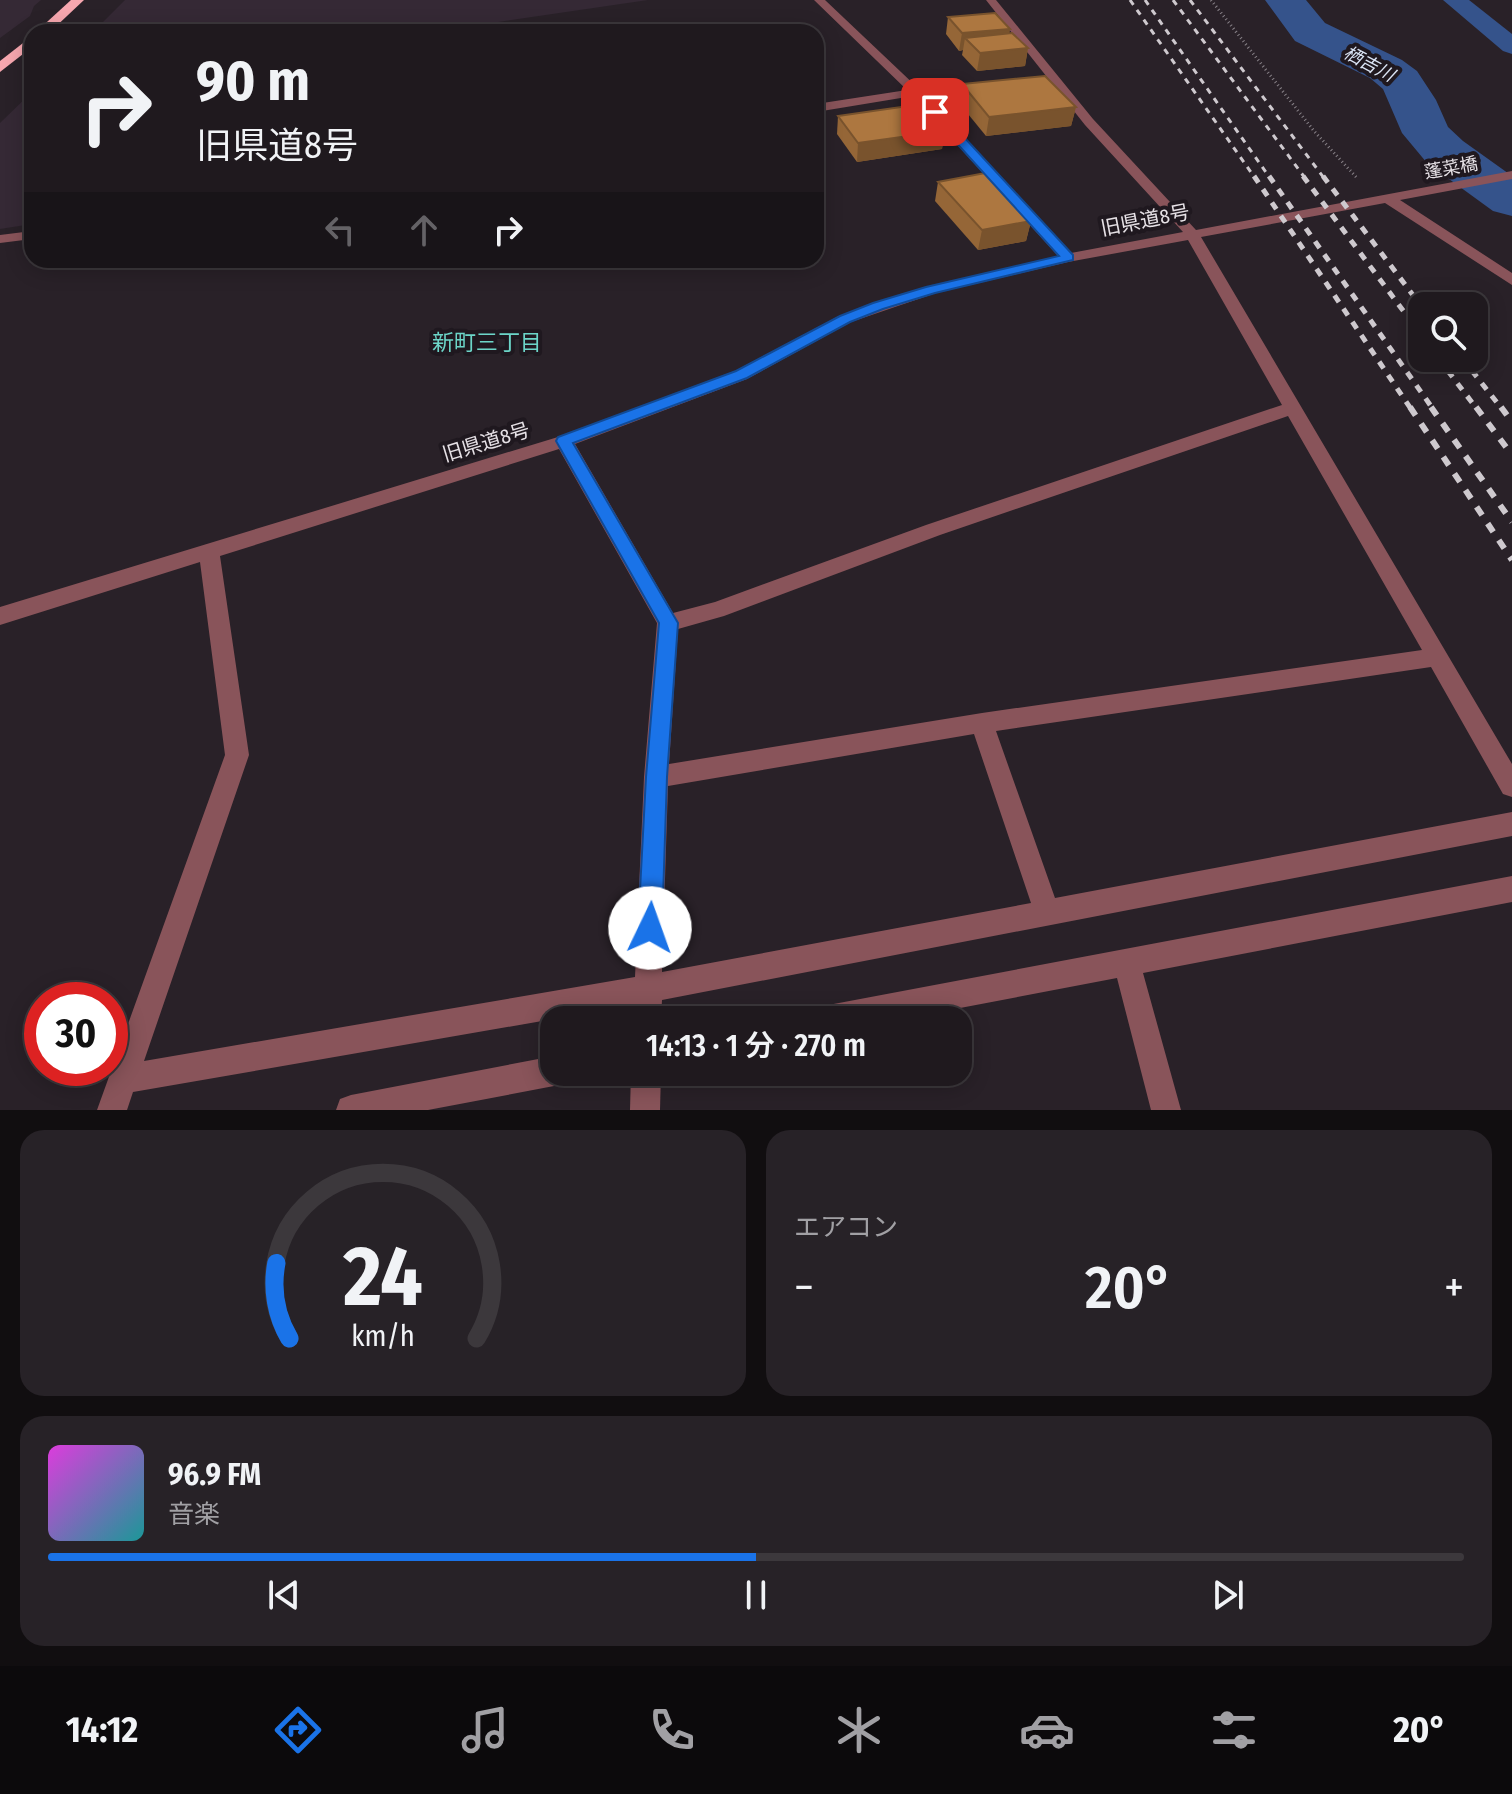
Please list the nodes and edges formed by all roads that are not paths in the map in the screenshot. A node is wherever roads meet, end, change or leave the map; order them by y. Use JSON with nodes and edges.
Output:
{"nodes":[{"id":1,"x":78,"y":0,"type":"edge"},
{"id":2,"x":819,"y":0,"type":"edge"},
{"id":3,"x":991,"y":0,"type":"edge"},
{"id":4,"x":51,"y":24,"type":"edge"},
{"id":5,"x":24,"y":47,"type":"edge"},
{"id":6,"x":0,"y":68,"type":"edge"},
{"id":7,"x":916,"y":92,"type":"junction"},
{"id":8,"x":824,"y":107,"type":"edge"},
{"id":9,"x":1512,"y":175,"type":"edge"},
{"id":10,"x":1387,"y":197,"type":"junction"},
{"id":11,"x":1192,"y":234,"type":"junction"},
{"id":12,"x":24,"y":236,"type":"edge"},
{"id":13,"x":0,"y":239,"type":"edge"},
{"id":14,"x":1068,"y":258,"type":"junction"},
{"id":15,"x":1512,"y":280,"type":"edge"},
{"id":16,"x":1293,"y":408,"type":"junction"},
{"id":17,"x":564,"y":441,"type":"junction"},
{"id":18,"x":209,"y":551,"type":"junction"},
{"id":19,"x":0,"y":616,"type":"edge"},
{"id":20,"x":668,"y":623,"type":"junction"},
{"id":21,"x":1436,"y":657,"type":"junction"},
{"id":22,"x":982,"y":723,"type":"junction"},
{"id":23,"x":656,"y":777,"type":"junction"},
{"id":24,"x":1512,"y":786,"type":"edge"},
{"id":25,"x":1512,"y":824,"type":"edge"},
{"id":26,"x":1512,"y":889,"type":"edge"},
{"id":27,"x":1047,"y":912,"type":"junction"},
{"id":28,"x":1126,"y":962,"type":"junction"},
{"id":29,"x":647,"y":989,"type":"junction"},
{"id":30,"x":647,"y":1006,"type":"edge"},
{"id":31,"x":896,"y":1006,"type":"edge"},
{"id":32,"x":128,"y":1062,"type":"edge"},
{"id":33,"x":540,"y":1074,"type":"edge"},
{"id":34,"x":128,"y":1078,"type":"edge"},
{"id":35,"x":120,"y":1086,"type":"edge"},
{"id":36,"x":646,"y":1086,"type":"edge"},
{"id":37,"x":112,"y":1110,"type":"edge"},
{"id":38,"x":351,"y":1110,"type":"edge"},
{"id":39,"x":645,"y":1110,"type":"edge"},
{"id":40,"x":1166,"y":1110,"type":"edge"}],
"edges":[{"from":1,"to":4,"type":"highway"},
{"from":2,"to":7,"type":"street"},
{"from":3,"to":11,"type":"street"},
{"from":5,"to":6,"type":"highway"},
{"from":7,"to":8,"type":"street"},
{"from":7,"to":14,"type":"street"},
{"from":9,"to":10,"type":"street","name":"蓬菜橋"},
{"from":10,"to":11,"type":"street","name":"旧県道8号"},
{"from":10,"to":15,"type":"street"},
{"from":11,"to":14,"type":"street","name":"旧県道8号"},
{"from":11,"to":16,"type":"street"},
{"from":12,"to":13,"type":"street"},
{"from":14,"to":17,"type":"street","name":"旧県道8号"},
{"from":16,"to":20,"type":"street"},
{"from":16,"to":21,"type":"street"},
{"from":17,"to":18,"type":"street","name":"旧県道8号"},
{"from":17,"to":20,"type":"street"},
{"from":18,"to":19,"type":"street","name":"旧県道8号"},
{"from":18,"to":32,"type":"street"},
{"from":20,"to":23,"type":"street"},
{"from":21,"to":22,"type":"street"},
{"from":21,"to":24,"type":"street"},
{"from":22,"to":23,"type":"street"},
{"from":22,"to":27,"type":"street"},
{"from":23,"to":29,"type":"street"},
{"from":25,"to":27,"type":"street"},
{"from":26,"to":28,"type":"street"},
{"from":27,"to":29,"type":"street"},
{"from":28,"to":31,"type":"street"},
{"from":28,"to":40,"type":"street"},
{"from":29,"to":30,"type":"street"},
{"from":29,"to":34,"type":"street"},
{"from":33,"to":38,"type":"street"},
{"from":35,"to":37,"type":"street"},
{"from":36,"to":39,"type":"street"}]}
